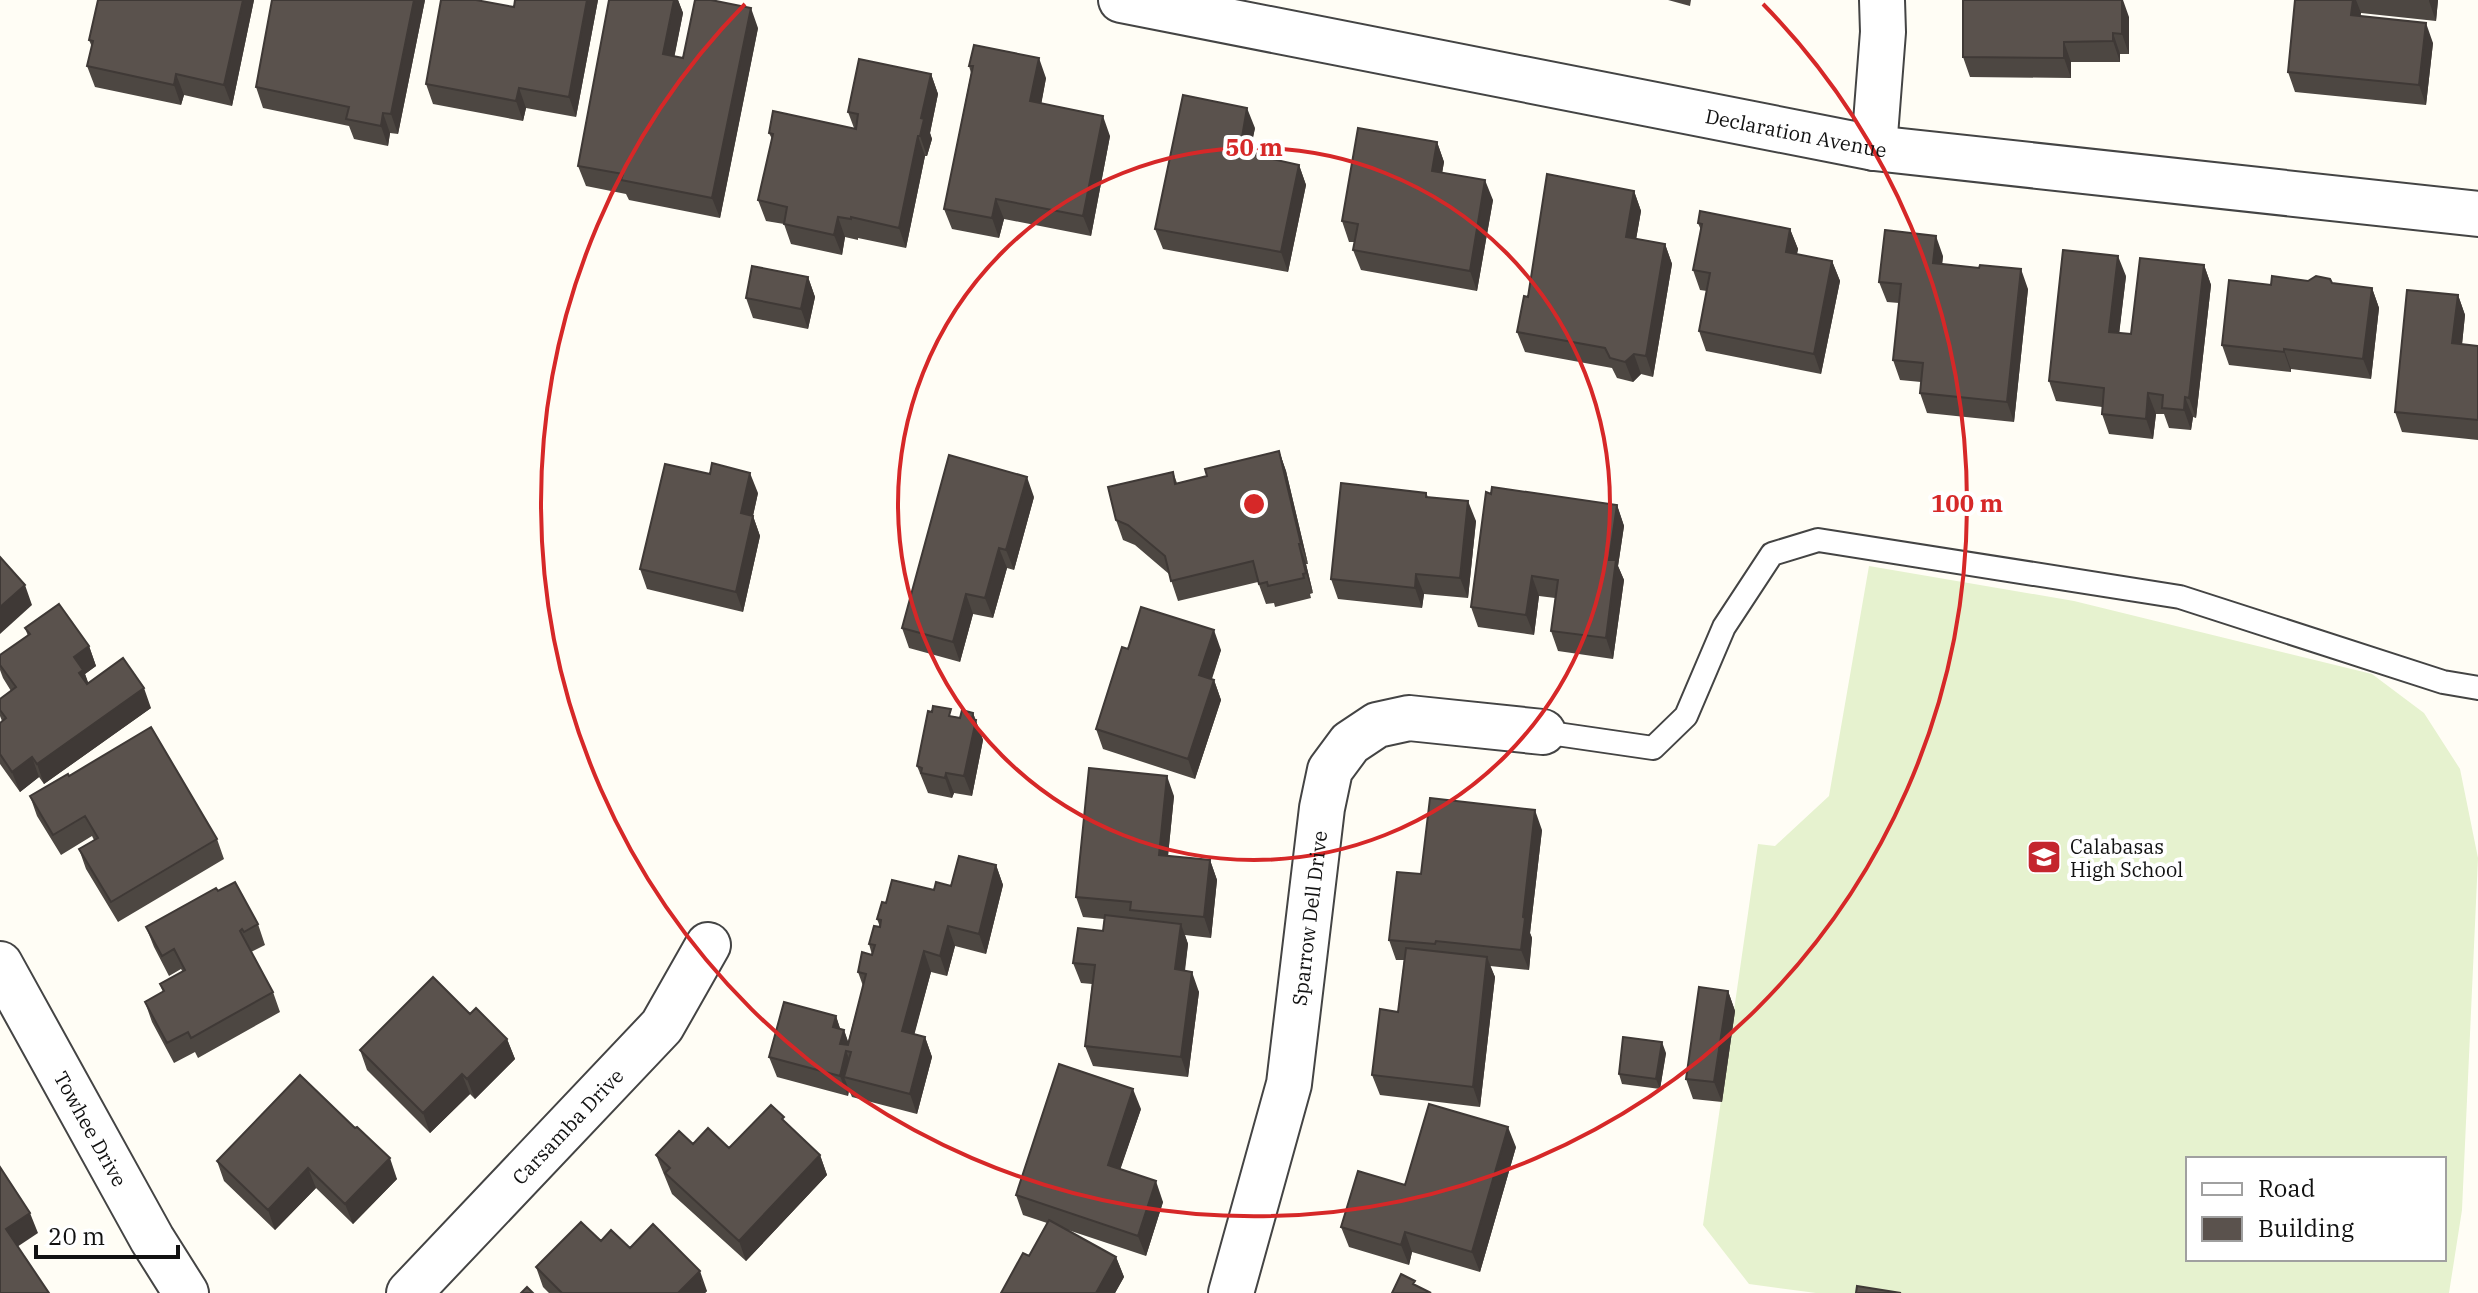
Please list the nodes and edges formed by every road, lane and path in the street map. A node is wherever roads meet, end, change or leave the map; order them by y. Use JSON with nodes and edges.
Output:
{"nodes":[{"id":1,"x":1121,"y":0,"type":"edge"},
{"id":2,"x":1882,"y":0,"type":"edge"},
{"id":3,"x":1874,"y":148,"type":"junction"},
{"id":4,"x":2478,"y":214,"type":"edge"},
{"id":5,"x":2478,"y":688,"type":"edge"},
{"id":6,"x":1543,"y":732,"type":"joint"},
{"id":7,"x":708,"y":945,"type":"dead end"},
{"id":8,"x":0,"y":964,"type":"edge"},
{"id":9,"x":186,"y":1293,"type":"edge"},
{"id":10,"x":409,"y":1293,"type":"edge"},
{"id":11,"x":1231,"y":1293,"type":"edge"}],
"edges":[{"from":1,"to":3,"type":"street","name":"Declaration Avenue"},
{"from":2,"to":3,"type":"street"},
{"from":3,"to":4,"type":"street","name":"Declaration Avenue"},
{"from":5,"to":6,"type":"lane"},
{"from":6,"to":11,"type":"street","name":"Sparrow Dell Drive"},
{"from":7,"to":10,"type":"street","name":"Carsamba Drive"},
{"from":8,"to":9,"type":"street","name":"Towhee Drive"}]}
